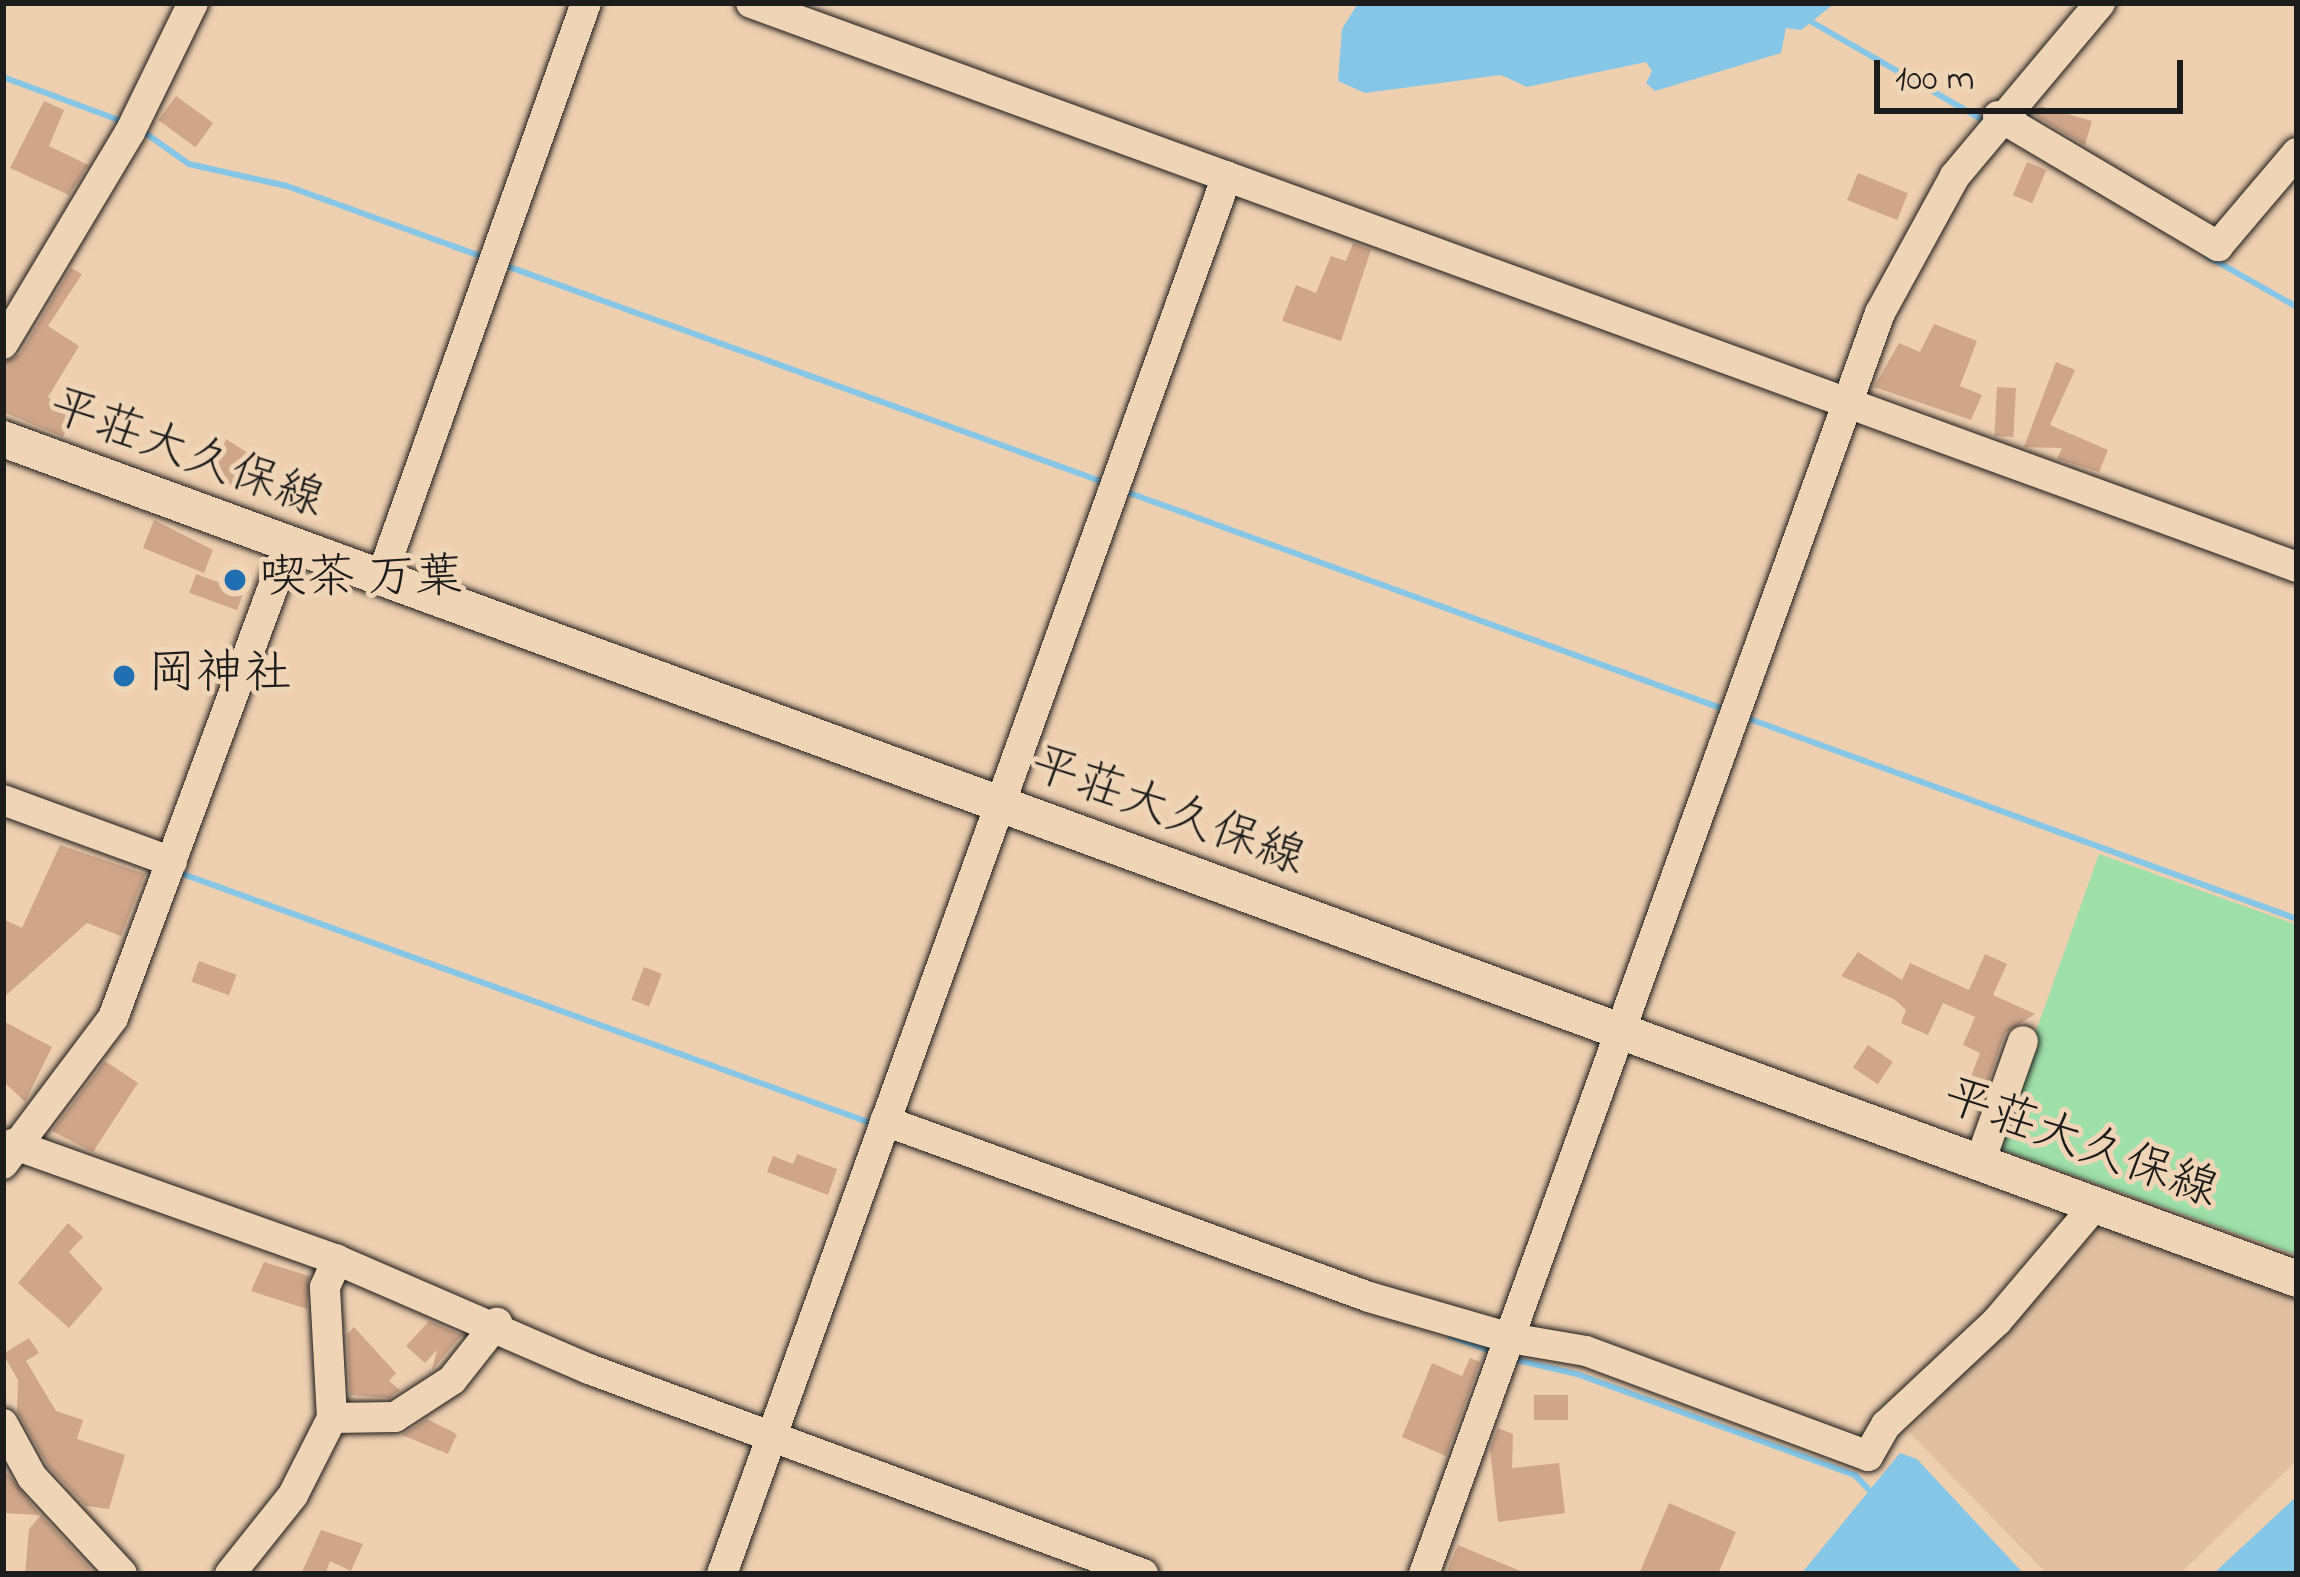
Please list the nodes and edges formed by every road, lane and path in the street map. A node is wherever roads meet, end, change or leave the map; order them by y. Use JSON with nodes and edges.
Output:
{"nodes":[{"id":1,"x":193,"y":3,"type":"edge"},
{"id":2,"x":586,"y":3,"type":"edge"},
{"id":3,"x":752,"y":3,"type":"edge"},
{"id":4,"x":2100,"y":3,"type":"edge"},
{"id":5,"x":1998,"y":116,"type":"junction"},
{"id":6,"x":2297,"y":153,"type":"edge"},
{"id":7,"x":1227,"y":176,"type":"junction"},
{"id":8,"x":3,"y":344,"type":"edge"},
{"id":9,"x":1844,"y":402,"type":"junction"},
{"id":10,"x":3,"y":439,"type":"edge"},
{"id":11,"x":289,"y":544,"type":"junction"},
{"id":12,"x":2297,"y":567,"type":"edge"},
{"id":13,"x":381,"y":578,"type":"junction"},
{"id":14,"x":3,"y":800,"type":"edge"},
{"id":15,"x":999,"y":802,"type":"junction"},
{"id":16,"x":172,"y":862,"type":"junction"},
{"id":17,"x":1619,"y":1031,"type":"junction"},
{"id":18,"x":2023,"y":1041,"type":"dead end"},
{"id":19,"x":885,"y":1121,"type":"junction"},
{"id":20,"x":8,"y":1154,"type":"edge"},
{"id":21,"x":1981,"y":1159,"type":"junction"},
{"id":22,"x":2097,"y":1203,"type":"junction"},
{"id":23,"x":337,"y":1260,"type":"junction"},
{"id":24,"x":2297,"y":1279,"type":"edge"},
{"id":25,"x":497,"y":1323,"type":"junction"},
{"id":26,"x":1510,"y":1339,"type":"junction"},
{"id":27,"x":332,"y":1418,"type":"junction"},
{"id":28,"x":3,"y":1424,"type":"edge"},
{"id":29,"x":772,"y":1438,"type":"junction"},
{"id":30,"x":122,"y":1574,"type":"edge"},
{"id":31,"x":230,"y":1574,"type":"edge"},
{"id":32,"x":722,"y":1574,"type":"edge"},
{"id":33,"x":1143,"y":1574,"type":"edge"},
{"id":34,"x":1424,"y":1574,"type":"edge"}],
"edges":[{"from":1,"to":8,"type":"street"},
{"from":2,"to":13,"type":"street"},
{"from":3,"to":7,"type":"street"},
{"from":4,"to":5,"type":"street"},
{"from":5,"to":6,"type":"street"},
{"from":5,"to":9,"type":"street"},
{"from":7,"to":9,"type":"street"},
{"from":7,"to":15,"type":"street"},
{"from":9,"to":12,"type":"street"},
{"from":9,"to":17,"type":"street"},
{"from":10,"to":11,"type":"main road","name":"平荘大久保線"},
{"from":11,"to":13,"type":"main road","name":"平荘大久保線"},
{"from":11,"to":16,"type":"street"},
{"from":13,"to":15,"type":"main road","name":"平荘大久保線"},
{"from":14,"to":16,"type":"street"},
{"from":15,"to":17,"type":"main road","name":"平荘大久保線"},
{"from":15,"to":19,"type":"street"},
{"from":16,"to":20,"type":"street"},
{"from":17,"to":21,"type":"main road","name":"平荘大久保線"},
{"from":17,"to":26,"type":"street"},
{"from":18,"to":21,"type":"street"},
{"from":19,"to":26,"type":"street"},
{"from":19,"to":29,"type":"street"},
{"from":20,"to":23,"type":"street"},
{"from":21,"to":22,"type":"main road","name":"平荘大久保線"},
{"from":22,"to":24,"type":"main road","name":"平荘大久保線"},
{"from":22,"to":26,"type":"street"},
{"from":23,"to":25,"type":"street"},
{"from":23,"to":27,"type":"street"},
{"from":25,"to":27,"type":"street"},
{"from":25,"to":29,"type":"street"},
{"from":26,"to":34,"type":"street"},
{"from":27,"to":31,"type":"street"},
{"from":28,"to":30,"type":"street"},
{"from":29,"to":32,"type":"street"},
{"from":29,"to":33,"type":"street"}]}
